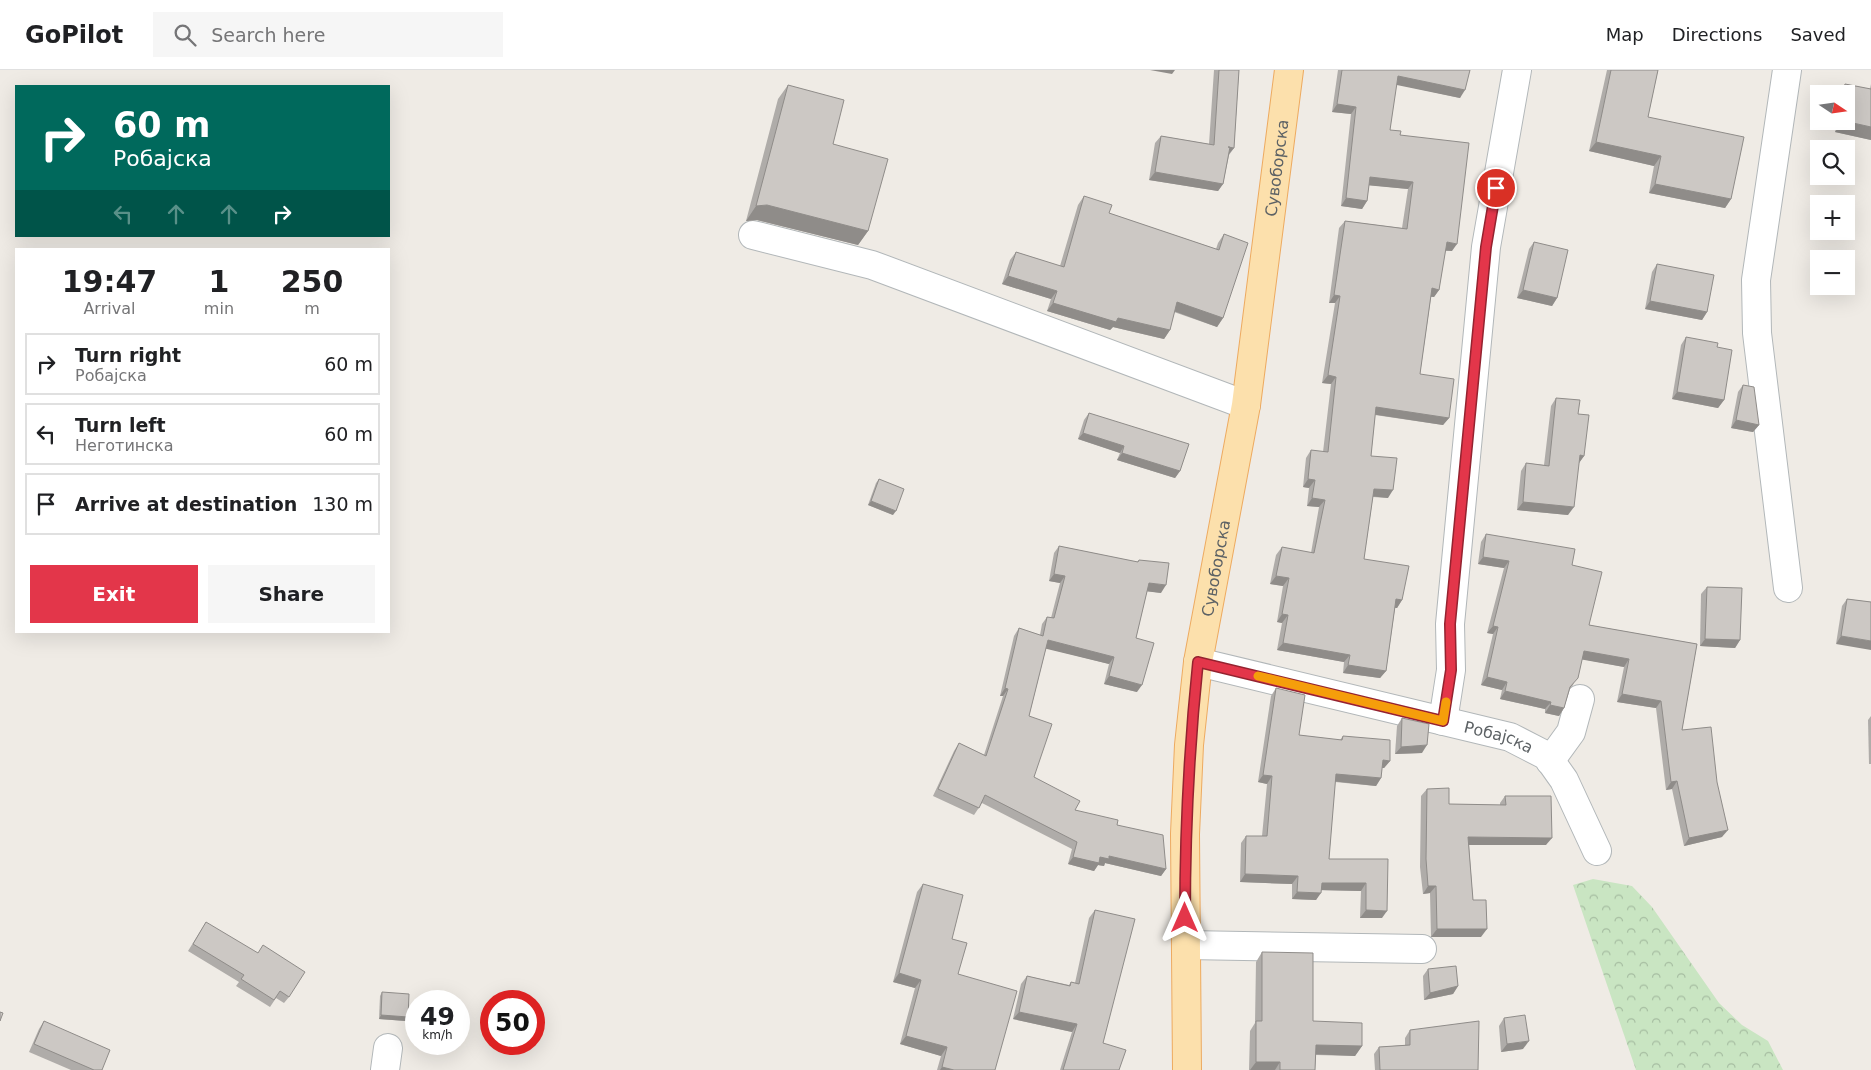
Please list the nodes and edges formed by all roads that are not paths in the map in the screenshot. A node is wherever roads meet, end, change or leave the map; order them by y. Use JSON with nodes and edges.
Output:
{"nodes":[{"id":1,"x":1289,"y":70,"type":"edge"},
{"id":2,"x":1517,"y":70,"type":"edge"},
{"id":3,"x":1787,"y":70,"type":"edge"},
{"id":4,"x":753,"y":235,"type":"dead end"},
{"id":5,"x":1246,"y":405,"type":"junction"},
{"id":6,"x":1788,"y":588,"type":"dead end"},
{"id":7,"x":1198,"y":662,"type":"junction"},
{"id":8,"x":1580,"y":699,"type":"dead end"},
{"id":9,"x":1443,"y":721,"type":"junction"},
{"id":10,"x":1550,"y":761,"type":"junction"},
{"id":11,"x":1597,"y":851,"type":"dead end"},
{"id":12,"x":1187,"y":945,"type":"junction"},
{"id":13,"x":1422,"y":949,"type":"dead end"},
{"id":14,"x":1187,"y":1070,"type":"edge"}],
"edges":[{"from":1,"to":5,"type":"main road","name":"Сувоборска"},
{"from":2,"to":9,"type":"street"},
{"from":3,"to":6,"type":"street"},
{"from":4,"to":5,"type":"street"},
{"from":5,"to":7,"type":"main road","name":"Сувоборска"},
{"from":7,"to":9,"type":"street","name":"Робајска"},
{"from":7,"to":12,"type":"main road","name":"Сувоборска"},
{"from":8,"to":10,"type":"street"},
{"from":9,"to":10,"type":"street","name":"Робајска"},
{"from":10,"to":11,"type":"street","name":"Робајска"},
{"from":12,"to":13,"type":"street"},
{"from":12,"to":14,"type":"main road","name":"Сувоборска"}]}
